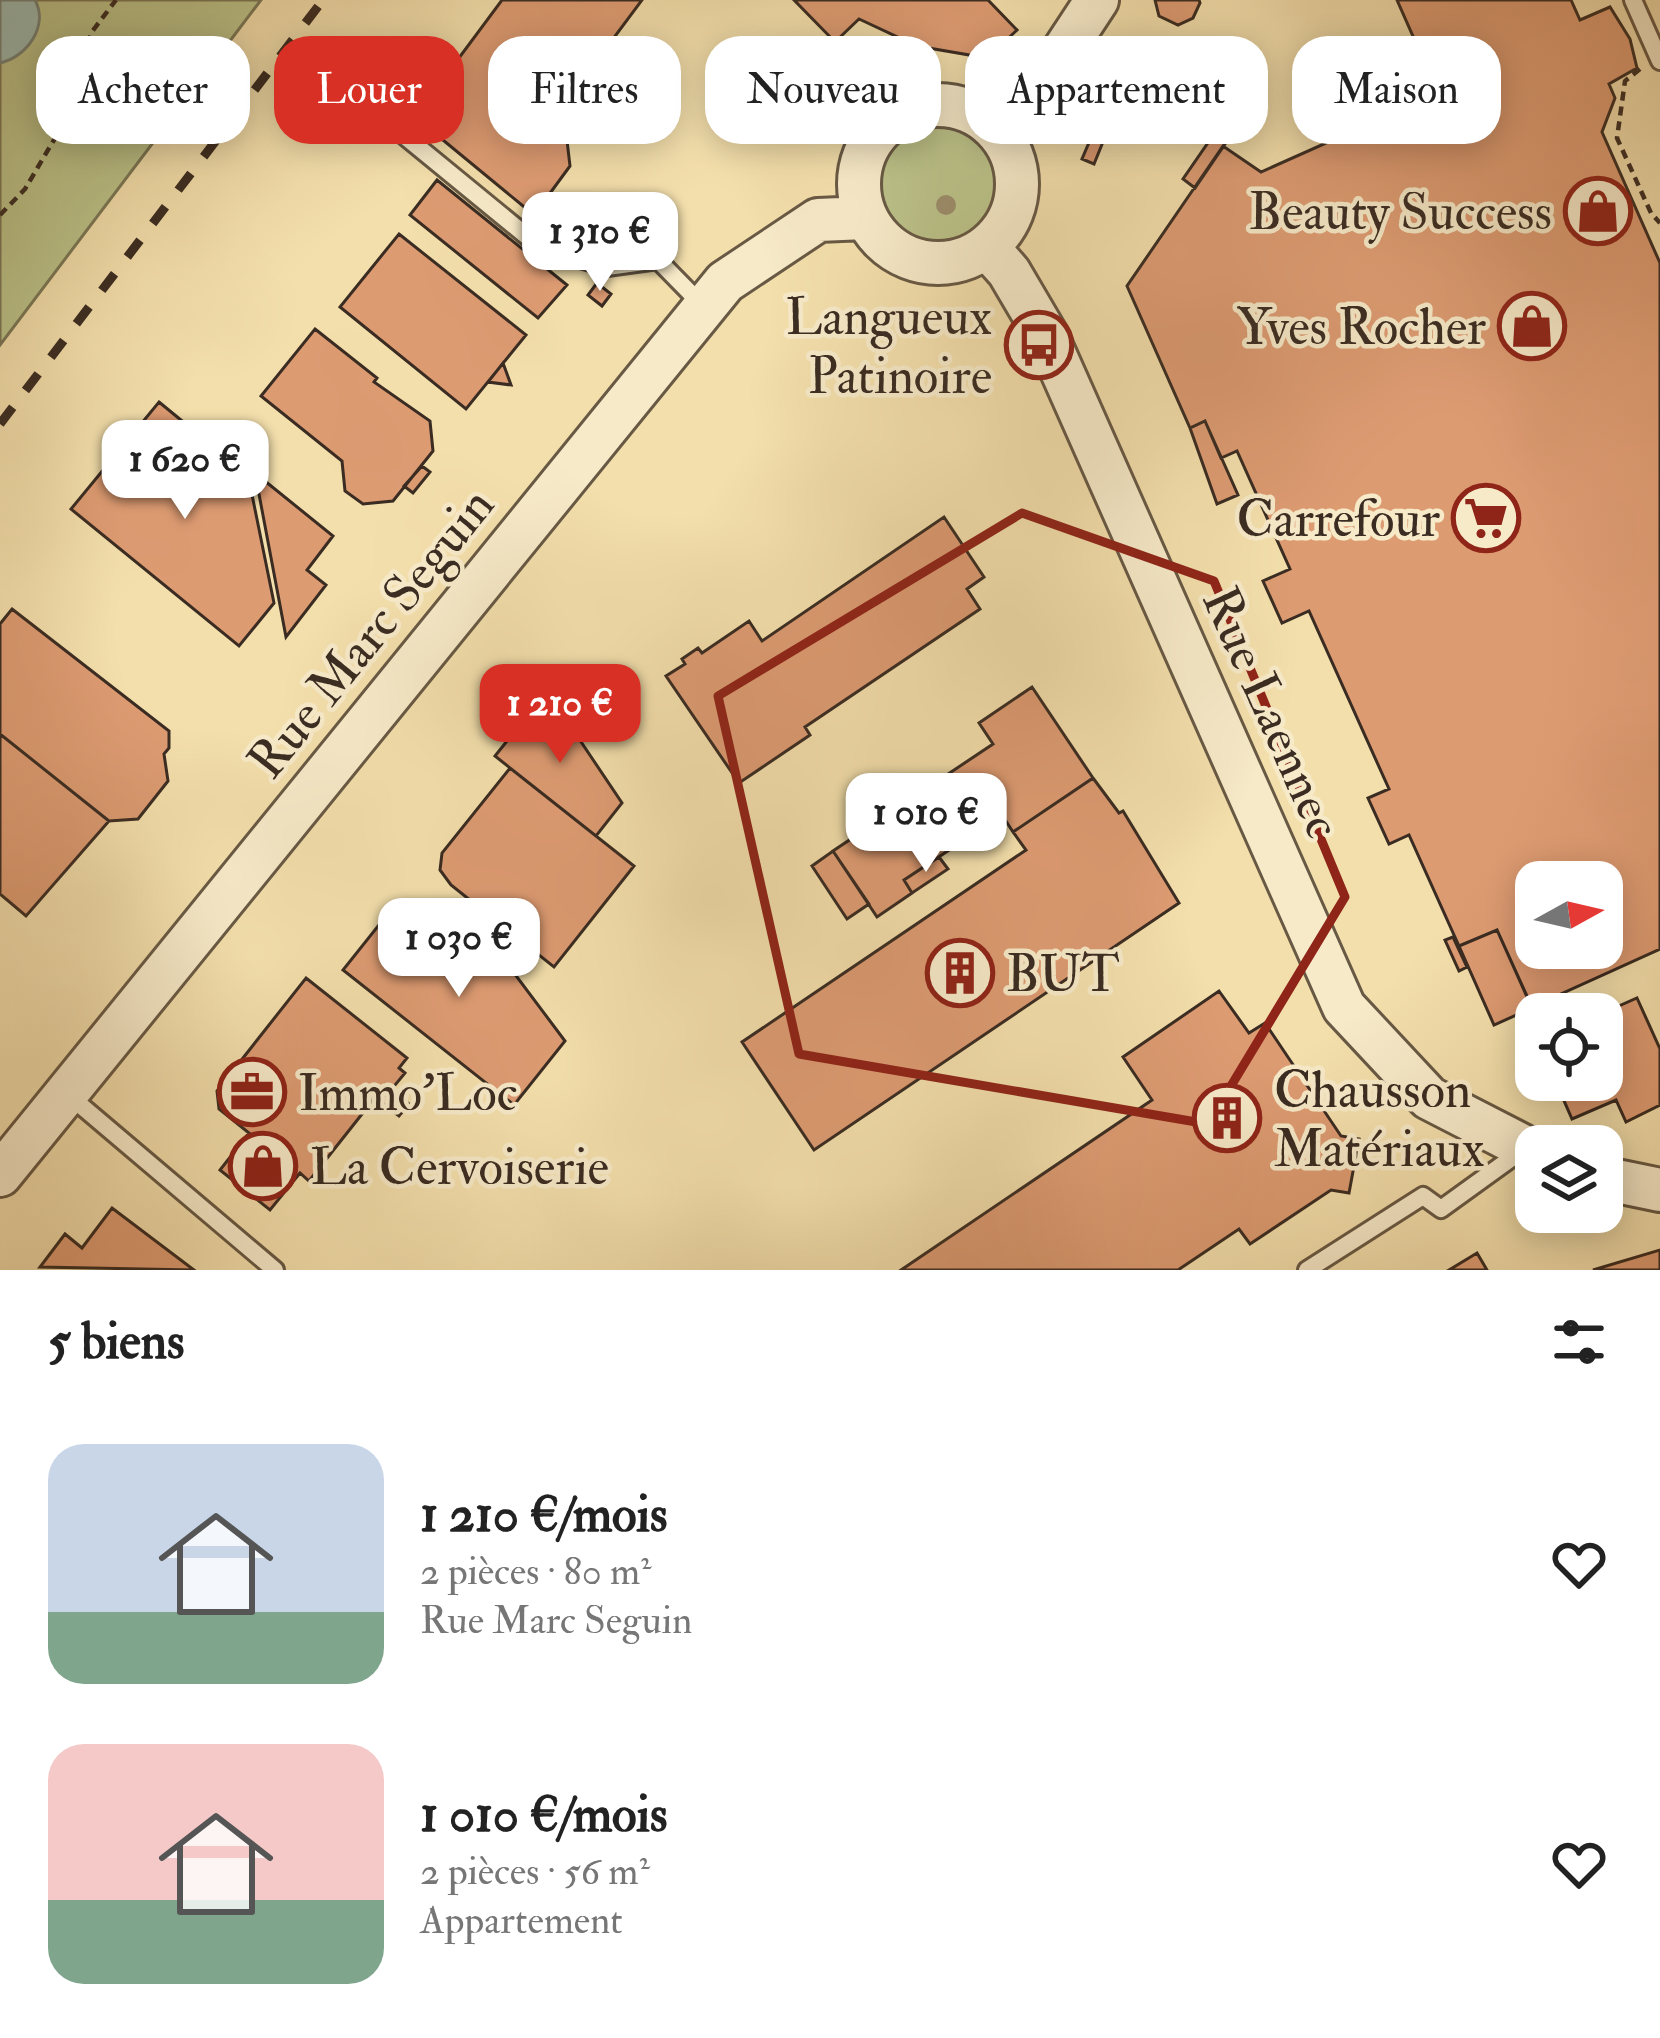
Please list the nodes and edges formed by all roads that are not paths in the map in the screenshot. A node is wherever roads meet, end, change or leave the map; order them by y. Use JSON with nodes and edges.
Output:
{"nodes":[{"id":1,"x":1097,"y":0,"type":"edge"},
{"id":2,"x":1633,"y":0,"type":"edge"},
{"id":3,"x":1073,"y":36,"type":"edge"},
{"id":4,"x":1660,"y":61,"type":"edge"},
{"id":5,"x":965,"y":109,"type":"edge"},
{"id":6,"x":414,"y":144,"type":"edge"},
{"id":7,"x":1007,"y":144,"type":"edge"},
{"id":8,"x":865,"y":218,"type":"junction"},
{"id":9,"x":987,"y":248,"type":"junction"},
{"id":10,"x":704,"y":308,"type":"junction"},
{"id":11,"x":64,"y":1092,"type":"junction"},
{"id":12,"x":1515,"y":1143,"type":"edge"},
{"id":13,"x":1515,"y":1161,"type":"edge"},
{"id":14,"x":0,"y":1175,"type":"edge"},
{"id":15,"x":1623,"y":1182,"type":"edge"},
{"id":16,"x":1660,"y":1190,"type":"edge"},
{"id":17,"x":275,"y":1270,"type":"edge"},
{"id":18,"x":1306,"y":1270,"type":"edge"}],
"edges":[{"from":1,"to":3,"type":"street"},
{"from":2,"to":4,"type":"lane"},
{"from":5,"to":8,"type":"street"},
{"from":6,"to":10,"type":"lane"},
{"from":7,"to":9,"type":"street"},
{"from":8,"to":9,"type":"street"},
{"from":8,"to":10,"type":"street","name":"Rue Marc Seguin"},
{"from":9,"to":12,"type":"street","name":"Rue Laennec"},
{"from":10,"to":11,"type":"street","name":"Rue Marc Seguin"},
{"from":11,"to":14,"type":"street","name":"Rue Marc Seguin"},
{"from":11,"to":17,"type":"lane"},
{"from":13,"to":18,"type":"lane"},
{"from":15,"to":16,"type":"street"}]}
